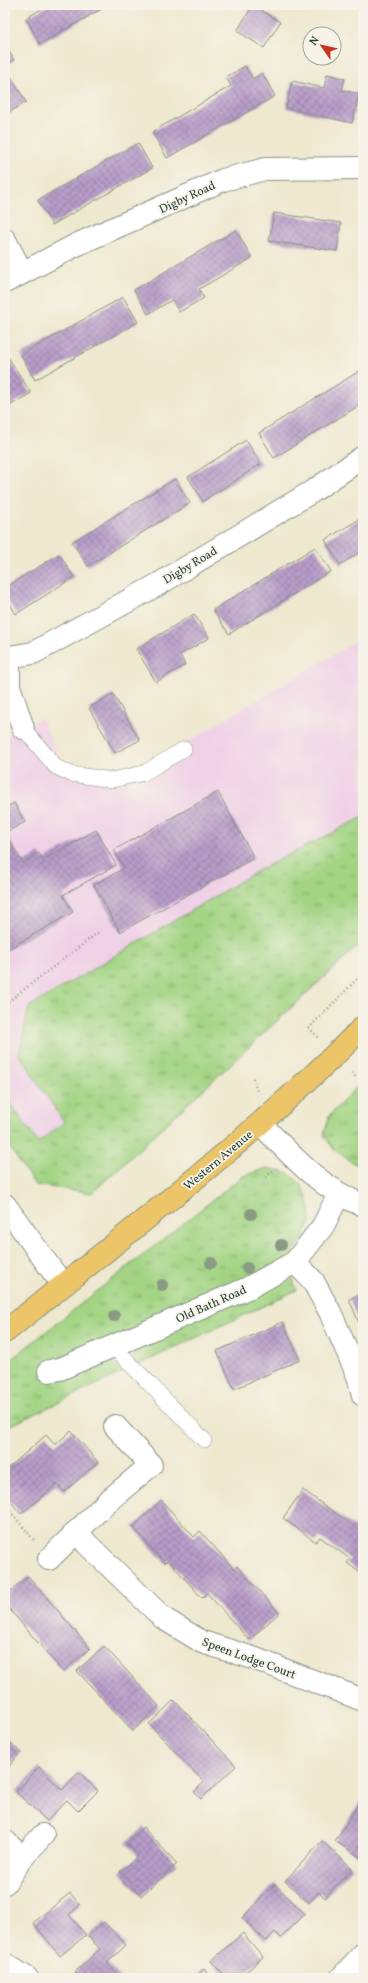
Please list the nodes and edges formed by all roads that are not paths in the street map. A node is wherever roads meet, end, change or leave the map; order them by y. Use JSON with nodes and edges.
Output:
{"nodes":[{"id":1,"x":363,"y":168,"type":"edge"},
{"id":2,"x":5,"y":240,"type":"edge"},
{"id":3,"x":13,"y":278,"type":"edge"},
{"id":4,"x":363,"y":457,"type":"edge"},
{"id":5,"x":7,"y":656,"type":"edge"},
{"id":6,"x":23,"y":728,"type":"joint"},
{"id":7,"x":184,"y":749,"type":"dead end"},
{"id":8,"x":363,"y":1027,"type":"edge"},
{"id":9,"x":261,"y":1124,"type":"junction"},
{"id":10,"x":339,"y":1194,"type":"junction"},
{"id":11,"x":5,"y":1205,"type":"edge"},
{"id":12,"x":363,"y":1206,"type":"edge"},
{"id":13,"x":295,"y":1262,"type":"junction"},
{"id":14,"x":65,"y":1284,"type":"junction"},
{"id":15,"x":5,"y":1332,"type":"edge"},
{"id":16,"x":113,"y":1346,"type":"junction"},
{"id":17,"x":49,"y":1371,"type":"dead end"},
{"id":18,"x":361,"y":1382,"type":"edge"},
{"id":19,"x":115,"y":1426,"type":"dead end"},
{"id":20,"x":204,"y":1440,"type":"dead end"},
{"id":21,"x":77,"y":1531,"type":"junction"},
{"id":22,"x":49,"y":1559,"type":"road end"},
{"id":23,"x":363,"y":1700,"type":"edge"},
{"id":24,"x":43,"y":1835,"type":"dead end"},
{"id":25,"x":5,"y":1841,"type":"edge"},
{"id":26,"x":22,"y":1858,"type":"junction"},
{"id":27,"x":5,"y":1883,"type":"edge"},
{"id":28,"x":363,"y":1954,"type":"edge"},
{"id":29,"x":5,"y":1964,"type":"edge"},
{"id":30,"x":27,"y":1978,"type":"edge"},
{"id":31,"x":341,"y":1978,"type":"edge"}],
"edges":[{"from":1,"to":3,"type":"street","name":"Digby Road"},
{"from":2,"to":3,"type":"street","name":"Digby Road"},
{"from":4,"to":5,"type":"street","name":"Digby Road"},
{"from":5,"to":6,"type":"street","name":"Digby Road"},
{"from":6,"to":7,"type":"lane"},
{"from":8,"to":9,"type":"main road","name":"Western Avenue"},
{"from":9,"to":10,"type":"street"},
{"from":9,"to":14,"type":"main road","name":"Western Avenue"},
{"from":10,"to":12,"type":"street"},
{"from":10,"to":13,"type":"street","name":"Old Bath Road"},
{"from":11,"to":14,"type":"street"},
{"from":13,"to":16,"type":"street","name":"Old Bath Road"},
{"from":13,"to":18,"type":"street"},
{"from":14,"to":15,"type":"main road","name":"Western Avenue"},
{"from":16,"to":17,"type":"street","name":"Old Bath Road"},
{"from":16,"to":20,"type":"lane"},
{"from":19,"to":21,"type":"street"},
{"from":21,"to":22,"type":"street"},
{"from":21,"to":23,"type":"street","name":"Speen Lodge Court"},
{"from":24,"to":26,"type":"street"},
{"from":25,"to":26,"type":"street"},
{"from":26,"to":27,"type":"street"},
{"from":28,"to":31,"type":"street"},
{"from":29,"to":30,"type":"street"}]}
